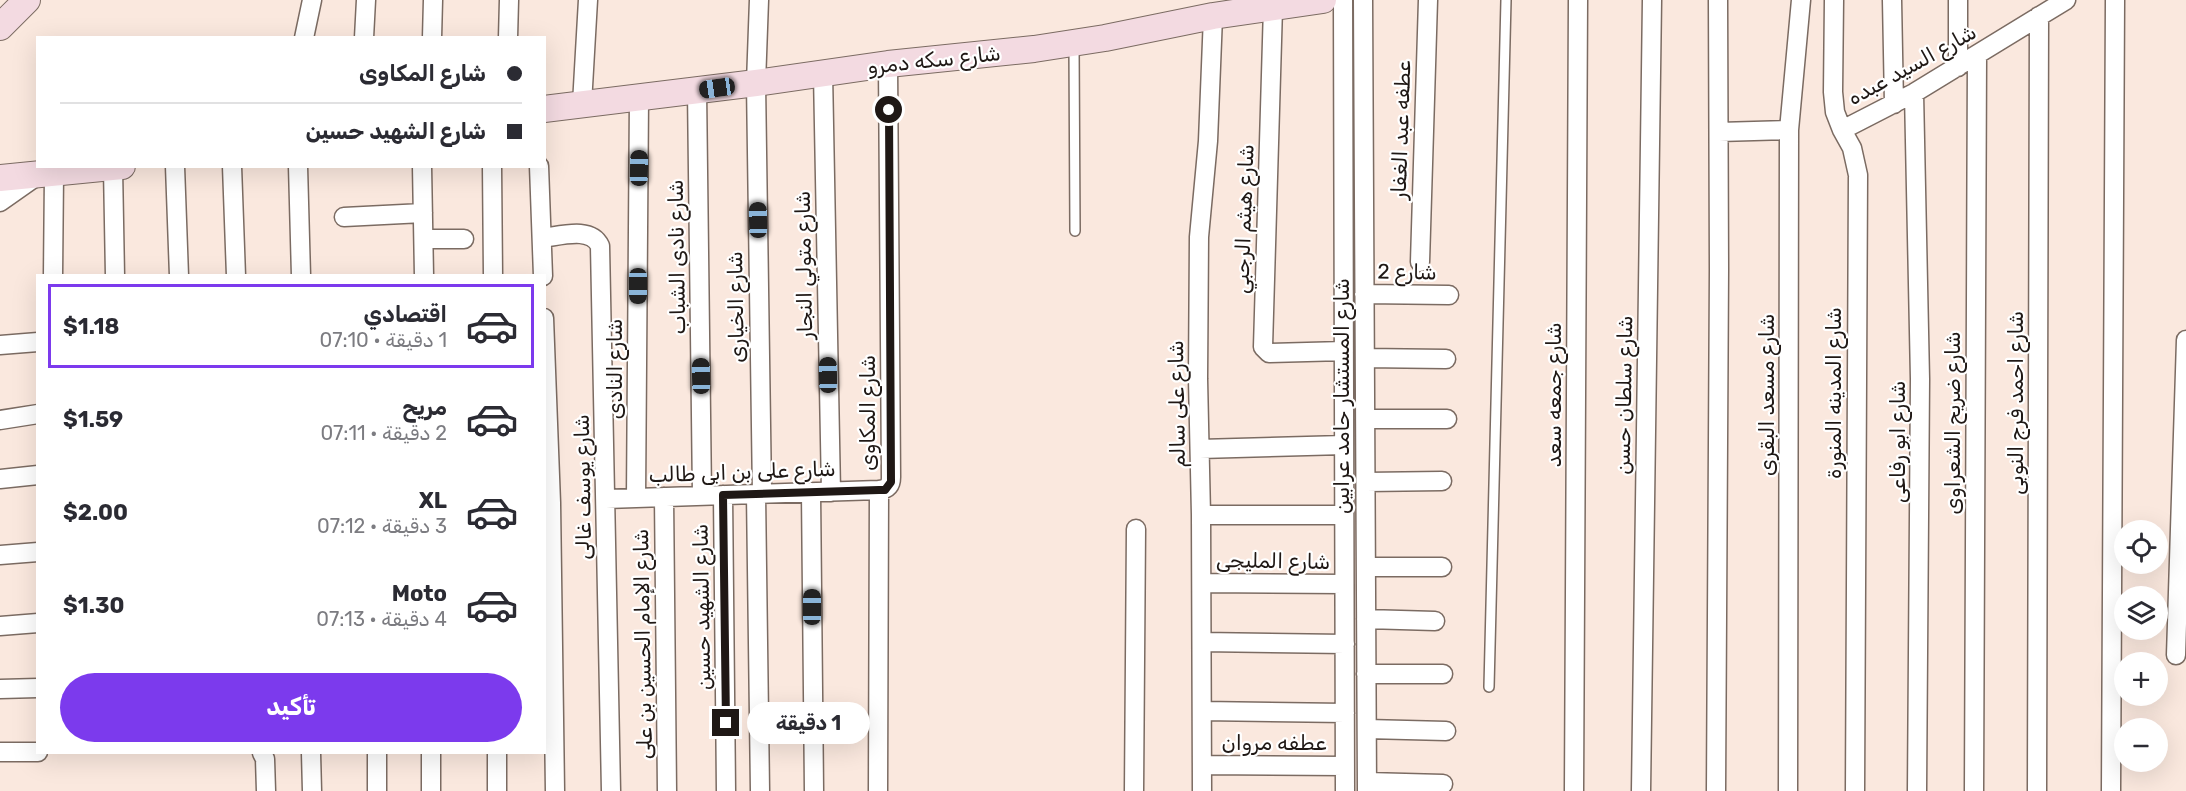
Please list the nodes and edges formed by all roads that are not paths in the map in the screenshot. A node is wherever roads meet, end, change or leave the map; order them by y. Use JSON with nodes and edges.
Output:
{"nodes":[{"id":1,"x":27,"y":0,"type":"edge"},
{"id":2,"x":312,"y":0,"type":"edge"},
{"id":3,"x":366,"y":0,"type":"edge"},
{"id":4,"x":433,"y":0,"type":"edge"},
{"id":5,"x":509,"y":0,"type":"edge"},
{"id":6,"x":588,"y":0,"type":"edge"},
{"id":7,"x":759,"y":0,"type":"edge"},
{"id":8,"x":1315,"y":0,"type":"edge"},
{"id":9,"x":1343,"y":0,"type":"edge"},
{"id":10,"x":1363,"y":0,"type":"edge"},
{"id":11,"x":1428,"y":0,"type":"edge"},
{"id":12,"x":1506,"y":0,"type":"edge"},
{"id":13,"x":1578,"y":0,"type":"edge"},
{"id":14,"x":1652,"y":0,"type":"edge"},
{"id":15,"x":1718,"y":0,"type":"edge"},
{"id":16,"x":1801,"y":0,"type":"edge"},
{"id":17,"x":1834,"y":0,"type":"edge"},
{"id":18,"x":1892,"y":0,"type":"edge"},
{"id":19,"x":1958,"y":0,"type":"edge"},
{"id":20,"x":2066,"y":0,"type":"edge"},
{"id":21,"x":2115,"y":0,"type":"edge"},
{"id":22,"x":1276,"y":5,"type":"edge"},
{"id":23,"x":1213,"y":16,"type":"junction"},
{"id":24,"x":2039,"y":16,"type":"junction"},
{"id":25,"x":0,"y":27,"type":"edge"},
{"id":26,"x":304,"y":36,"type":"edge"},
{"id":27,"x":364,"y":36,"type":"edge"},
{"id":28,"x":432,"y":36,"type":"edge"},
{"id":29,"x":508,"y":36,"type":"edge"},
{"id":30,"x":1074,"y":43,"type":"junction"},
{"id":31,"x":1977,"y":56,"type":"junction"},
{"id":32,"x":888,"y":63,"type":"junction"},
{"id":33,"x":1958,"y":67,"type":"junction"},
{"id":34,"x":823,"y":73,"type":"junction"},
{"id":35,"x":756,"y":83,"type":"junction"},
{"id":36,"x":697,"y":90,"type":"junction"},
{"id":37,"x":1914,"y":93,"type":"junction"},
{"id":38,"x":639,"y":97,"type":"junction"},
{"id":39,"x":582,"y":104,"type":"junction"},
{"id":40,"x":1894,"y":104,"type":"junction"},
{"id":41,"x":546,"y":109,"type":"edge"},
{"id":42,"x":1789,"y":130,"type":"junction"},
{"id":43,"x":1842,"y":130,"type":"junction"},
{"id":44,"x":1719,"y":132,"type":"junction"},
{"id":45,"x":109,"y":168,"type":"edge"},
{"id":46,"x":118,"y":168,"type":"edge"},
{"id":47,"x":175,"y":168,"type":"edge"},
{"id":48,"x":232,"y":168,"type":"edge"},
{"id":49,"x":298,"y":168,"type":"edge"},
{"id":50,"x":422,"y":168,"type":"edge"},
{"id":51,"x":492,"y":168,"type":"edge"},
{"id":52,"x":539,"y":168,"type":"edge"},
{"id":53,"x":45,"y":175,"type":"junction"},
{"id":54,"x":0,"y":178,"type":"edge"},
{"id":55,"x":0,"y":202,"type":"edge"},
{"id":56,"x":423,"y":213,"type":"junction"},
{"id":57,"x":344,"y":217,"type":"dead end"},
{"id":58,"x":1075,"y":231,"type":"dead end"},
{"id":59,"x":542,"y":238,"type":"junction"},
{"id":60,"x":424,"y":239,"type":"junction"},
{"id":61,"x":464,"y":239,"type":"dead end"},
{"id":62,"x":1420,"y":262,"type":"dead end"},
{"id":63,"x":53,"y":274,"type":"edge"},
{"id":64,"x":115,"y":274,"type":"edge"},
{"id":65,"x":179,"y":274,"type":"edge"},
{"id":66,"x":236,"y":274,"type":"edge"},
{"id":67,"x":301,"y":274,"type":"edge"},
{"id":68,"x":424,"y":274,"type":"edge"},
{"id":69,"x":493,"y":274,"type":"edge"},
{"id":70,"x":543,"y":274,"type":"edge"},
{"id":71,"x":1364,"y":294,"type":"junction"},
{"id":72,"x":1449,"y":295,"type":"dead end"},
{"id":73,"x":2186,"y":340,"type":"edge"},
{"id":74,"x":36,"y":342,"type":"edge"},
{"id":75,"x":0,"y":345,"type":"edge"},
{"id":76,"x":1344,"y":351,"type":"junction"},
{"id":77,"x":1365,"y":358,"type":"junction"},
{"id":78,"x":1446,"y":359,"type":"dead end"},
{"id":79,"x":546,"y":374,"type":"edge"},
{"id":80,"x":36,"y":414,"type":"edge"},
{"id":81,"x":1365,"y":419,"type":"junction"},
{"id":82,"x":1447,"y":419,"type":"dead end"},
{"id":83,"x":0,"y":420,"type":"edge"},
{"id":84,"x":1344,"y":445,"type":"junction"},
{"id":85,"x":2185,"y":446,"type":"edge"},
{"id":86,"x":1200,"y":449,"type":"junction"},
{"id":87,"x":36,"y":475,"type":"edge"},
{"id":88,"x":0,"y":479,"type":"edge"},
{"id":89,"x":1442,"y":481,"type":"dead end"},
{"id":90,"x":1365,"y":482,"type":"junction"},
{"id":91,"x":879,"y":490,"type":"junction"},
{"id":92,"x":811,"y":492,"type":"junction"},
{"id":93,"x":831,"y":492,"type":"junction"},
{"id":94,"x":759,"y":494,"type":"junction"},
{"id":95,"x":723,"y":495,"type":"junction"},
{"id":96,"x":702,"y":496,"type":"junction"},
{"id":97,"x":664,"y":497,"type":"junction"},
{"id":98,"x":636,"y":498,"type":"junction"},
{"id":99,"x":606,"y":499,"type":"junction"},
{"id":100,"x":1344,"y":514,"type":"junction"},
{"id":101,"x":1202,"y":515,"type":"junction"},
{"id":102,"x":1136,"y":529,"type":"dead end"},
{"id":103,"x":36,"y":552,"type":"edge"},
{"id":104,"x":0,"y":555,"type":"edge"},
{"id":105,"x":1366,"y":567,"type":"junction"},
{"id":106,"x":1442,"y":567,"type":"dead end"},
{"id":107,"x":1202,"y":583,"type":"junction"},
{"id":108,"x":1344,"y":584,"type":"junction"},
{"id":109,"x":1366,"y":619,"type":"junction"},
{"id":110,"x":1435,"y":621,"type":"dead end"},
{"id":111,"x":36,"y":623,"type":"edge"},
{"id":112,"x":0,"y":626,"type":"edge"},
{"id":113,"x":1202,"y":642,"type":"junction"},
{"id":114,"x":1345,"y":644,"type":"junction"},
{"id":115,"x":2176,"y":655,"type":"dead end"},
{"id":116,"x":1366,"y":674,"type":"junction"},
{"id":117,"x":1443,"y":674,"type":"dead end"},
{"id":118,"x":1489,"y":687,"type":"dead end"},
{"id":119,"x":36,"y":688,"type":"edge"},
{"id":120,"x":0,"y":689,"type":"edge"},
{"id":121,"x":1203,"y":711,"type":"junction"},
{"id":122,"x":1345,"y":713,"type":"junction"},
{"id":123,"x":1367,"y":729,"type":"junction"},
{"id":124,"x":1446,"y":731,"type":"dead end"},
{"id":125,"x":0,"y":752,"type":"edge"},
{"id":126,"x":36,"y":752,"type":"edge"},
{"id":127,"x":311,"y":754,"type":"edge"},
{"id":128,"x":377,"y":754,"type":"edge"},
{"id":129,"x":431,"y":754,"type":"edge"},
{"id":130,"x":497,"y":754,"type":"edge"},
{"id":131,"x":264,"y":756,"type":"edge"},
{"id":132,"x":1202,"y":765,"type":"junction"},
{"id":133,"x":1345,"y":766,"type":"junction"},
{"id":134,"x":1443,"y":784,"type":"dead end"},
{"id":135,"x":1367,"y":786,"type":"edge"},
{"id":136,"x":266,"y":791,"type":"edge"},
{"id":137,"x":312,"y":791,"type":"edge"},
{"id":138,"x":377,"y":791,"type":"edge"},
{"id":139,"x":431,"y":791,"type":"edge"},
{"id":140,"x":498,"y":791,"type":"edge"},
{"id":141,"x":555,"y":791,"type":"edge"},
{"id":142,"x":611,"y":791,"type":"edge"},
{"id":143,"x":667,"y":791,"type":"edge"},
{"id":144,"x":726,"y":791,"type":"edge"},
{"id":145,"x":760,"y":791,"type":"edge"},
{"id":146,"x":814,"y":791,"type":"edge"},
{"id":147,"x":878,"y":791,"type":"edge"},
{"id":148,"x":1134,"y":791,"type":"edge"},
{"id":149,"x":1202,"y":791,"type":"edge"},
{"id":150,"x":1345,"y":791,"type":"edge"},
{"id":151,"x":1574,"y":791,"type":"edge"},
{"id":152,"x":1641,"y":791,"type":"edge"},
{"id":153,"x":1716,"y":791,"type":"edge"},
{"id":154,"x":1788,"y":791,"type":"edge"},
{"id":155,"x":1855,"y":791,"type":"edge"},
{"id":156,"x":1917,"y":791,"type":"edge"},
{"id":157,"x":1974,"y":791,"type":"edge"},
{"id":158,"x":2037,"y":791,"type":"edge"},
{"id":159,"x":2111,"y":791,"type":"edge"}],
"edges":[{"from":1,"to":25,"type":"main road"},
{"from":2,"to":26,"type":"street"},
{"from":3,"to":27,"type":"street"},
{"from":4,"to":28,"type":"street"},
{"from":5,"to":29,"type":"street"},
{"from":6,"to":39,"type":"street"},
{"from":7,"to":35,"type":"street","name":"شارع الخيارى"},
{"from":8,"to":22,"type":"main road","name":"شارع سكه دمرو"},
{"from":9,"to":76,"type":"street","name":"شارع المستشار حامد عرابين"},
{"from":10,"to":71,"type":"street","name":"شارع المستشار حامد عرابين"},
{"from":11,"to":62,"type":"street","name":"عطفه عبد الغفار"},
{"from":12,"to":118,"type":"lane"},
{"from":13,"to":151,"type":"street","name":"شارع جمعه سعد"},
{"from":14,"to":152,"type":"street","name":"شارع سلطان حسن"},
{"from":15,"to":44,"type":"street"},
{"from":16,"to":42,"type":"street","name":"شارع مسعد البقرى"},
{"from":17,"to":43,"type":"street","name":"شارع المدينه المنورة"},
{"from":18,"to":40,"type":"street"},
{"from":19,"to":33,"type":"street"},
{"from":20,"to":24,"type":"street","name":"شارع السيد عبده"},
{"from":21,"to":159,"type":"street"},
{"from":22,"to":23,"type":"main road","name":"شارع سكه دمرو"},
{"from":22,"to":76,"type":"street","name":"شارع هيثم الرجبي"},
{"from":23,"to":30,"type":"main road","name":"شارع سكه دمرو"},
{"from":23,"to":86,"type":"street","name":"شارع على سالم"},
{"from":24,"to":31,"type":"street","name":"شارع السيد عبده"},
{"from":24,"to":158,"type":"street","name":"شارع احمد فرج النوبى"},
{"from":30,"to":32,"type":"main road","name":"شارع سكه دمرو"},
{"from":30,"to":58,"type":"lane"},
{"from":31,"to":33,"type":"street","name":"شارع السيد عبده"},
{"from":31,"to":157,"type":"street","name":"شارع ضريح الشعراوى"},
{"from":32,"to":34,"type":"main road","name":"شارع سكه دمرو"},
{"from":32,"to":91,"type":"street","name":"شارع المكاوى"},
{"from":33,"to":37,"type":"street","name":"شارع السيد عبده"},
{"from":34,"to":35,"type":"main road","name":"شارع سكه دمرو"},
{"from":34,"to":93,"type":"street","name":"شارع متولي النجار"},
{"from":35,"to":36,"type":"main road","name":"شارع سكه دمرو"},
{"from":35,"to":94,"type":"street","name":"شارع الخيارى"},
{"from":36,"to":38,"type":"main road","name":"شارع سكه دمرو"},
{"from":36,"to":96,"type":"street","name":"شارع نادى الشباب"},
{"from":37,"to":40,"type":"street","name":"شارع السيد عبده"},
{"from":37,"to":156,"type":"street","name":"شارع ابو رفاعى"},
{"from":38,"to":39,"type":"main road","name":"شارع سكه دمرو"},
{"from":38,"to":98,"type":"street","name":"شارع النادى"},
{"from":39,"to":41,"type":"main road","name":"شارع سكه دمرو"},
{"from":40,"to":43,"type":"street","name":"شارع السيد عبده"},
{"from":42,"to":44,"type":"street"},
{"from":42,"to":154,"type":"street","name":"شارع مسعد البقرى"},
{"from":43,"to":155,"type":"street","name":"شارع المدينه المنورة"},
{"from":44,"to":153,"type":"street"},
{"from":45,"to":53,"type":"main road"},
{"from":46,"to":64,"type":"street"},
{"from":47,"to":65,"type":"street"},
{"from":48,"to":66,"type":"street"},
{"from":49,"to":67,"type":"street"},
{"from":50,"to":56,"type":"street"},
{"from":51,"to":69,"type":"street"},
{"from":52,"to":59,"type":"street"},
{"from":53,"to":54,"type":"main road"},
{"from":53,"to":55,"type":"street"},
{"from":53,"to":63,"type":"street"},
{"from":56,"to":57,"type":"street"},
{"from":56,"to":60,"type":"street"},
{"from":59,"to":70,"type":"street"},
{"from":59,"to":99,"type":"street","name":"شارع يوسف غالى"},
{"from":60,"to":61,"type":"street"},
{"from":60,"to":68,"type":"street"},
{"from":71,"to":72,"type":"street","name":"شارع 2"},
{"from":71,"to":77,"type":"street","name":"شارع المستشار حامد عرابين"},
{"from":73,"to":85,"type":"street"},
{"from":74,"to":75,"type":"street"},
{"from":76,"to":84,"type":"street","name":"شارع المستشار حامد عرابين"},
{"from":77,"to":78,"type":"street"},
{"from":77,"to":81,"type":"street","name":"شارع المستشار حامد عرابين"},
{"from":79,"to":141,"type":"street"},
{"from":80,"to":83,"type":"street"},
{"from":81,"to":82,"type":"street"},
{"from":81,"to":90,"type":"street","name":"شارع المستشار حامد عرابين"},
{"from":84,"to":86,"type":"street"},
{"from":84,"to":100,"type":"street","name":"شارع المستشار حامد عرابين"},
{"from":85,"to":115,"type":"street"},
{"from":86,"to":101,"type":"street","name":"شارع على سالم"},
{"from":87,"to":88,"type":"street"},
{"from":89,"to":90,"type":"street"},
{"from":90,"to":105,"type":"street","name":"شارع المستشار حامد عرابين"},
{"from":91,"to":93,"type":"street","name":"شارع على بن ابى طالب"},
{"from":91,"to":147,"type":"street","name":"شارع المكاوى"},
{"from":92,"to":93,"type":"street","name":"شارع على بن ابى طالب"},
{"from":92,"to":94,"type":"street","name":"شارع على بن ابى طالب"},
{"from":92,"to":146,"type":"street"},
{"from":94,"to":95,"type":"street","name":"شارع على بن ابى طالب"},
{"from":94,"to":145,"type":"street","name":"شارع الخيارى"},
{"from":95,"to":96,"type":"street","name":"شارع على بن ابى طالب"},
{"from":95,"to":144,"type":"street","name":"شارع الشهيد حسين"},
{"from":96,"to":97,"type":"street","name":"شارع على بن ابى طالب"},
{"from":97,"to":98,"type":"street","name":"شارع على بن ابى طالب"},
{"from":97,"to":143,"type":"street","name":"شارع الإمام الحسين بن على"},
{"from":98,"to":99,"type":"street","name":"شارع على بن ابى طالب"},
{"from":99,"to":142,"type":"street","name":"شارع يوسف غالى"},
{"from":100,"to":101,"type":"street"},
{"from":100,"to":108,"type":"street","name":"شارع المستشار حامد عرابين"},
{"from":101,"to":107,"type":"street","name":"شارع على سالم"},
{"from":102,"to":148,"type":"street"},
{"from":103,"to":104,"type":"street"},
{"from":105,"to":106,"type":"street"},
{"from":105,"to":109,"type":"street","name":"شارع المستشار حامد عرابين"},
{"from":107,"to":108,"type":"street","name":"شارع المليجى"},
{"from":107,"to":113,"type":"street","name":"شارع على سالم"},
{"from":108,"to":114,"type":"street","name":"شارع المستشار حامد عرابين"},
{"from":109,"to":110,"type":"street"},
{"from":109,"to":116,"type":"street","name":"شارع المستشار حامد عرابين"},
{"from":111,"to":112,"type":"street"},
{"from":113,"to":114,"type":"street"},
{"from":113,"to":121,"type":"street","name":"شارع على سالم"},
{"from":114,"to":122,"type":"street","name":"شارع المستشار حامد عرابين"},
{"from":116,"to":117,"type":"street"},
{"from":116,"to":123,"type":"street","name":"شارع المستشار حامد عرابين"},
{"from":119,"to":120,"type":"street"},
{"from":121,"to":122,"type":"street"},
{"from":121,"to":132,"type":"street","name":"شارع على سالم"},
{"from":122,"to":133,"type":"street","name":"شارع المستشار حامد عرابين"},
{"from":123,"to":124,"type":"street"},
{"from":123,"to":135,"type":"street","name":"شارع المستشار حامد عرابين"},
{"from":125,"to":126,"type":"street"},
{"from":127,"to":137,"type":"street"},
{"from":128,"to":138,"type":"street"},
{"from":129,"to":139,"type":"street"},
{"from":130,"to":140,"type":"street"},
{"from":131,"to":136,"type":"street"},
{"from":132,"to":133,"type":"street","name":"عطفه مروان"},
{"from":132,"to":149,"type":"street","name":"شارع على سالم"},
{"from":133,"to":150,"type":"street","name":"شارع المستشار حامد عرابين"},
{"from":134,"to":135,"type":"street"}]}
